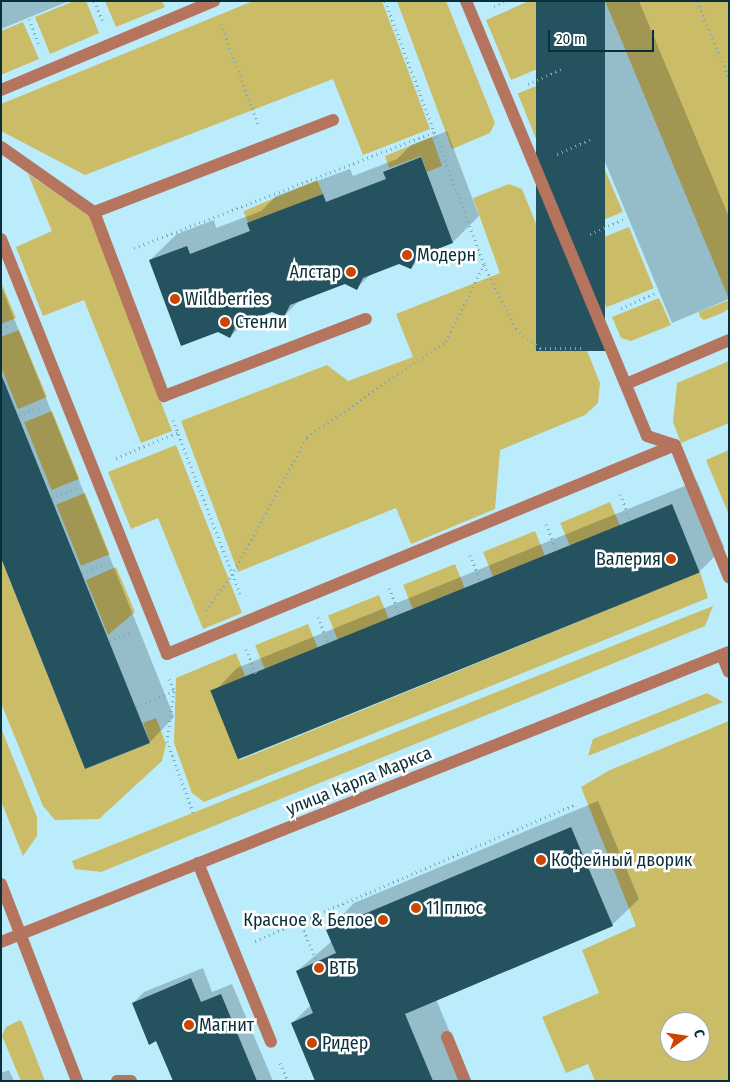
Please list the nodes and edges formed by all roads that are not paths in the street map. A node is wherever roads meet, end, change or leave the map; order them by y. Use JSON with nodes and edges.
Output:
{"nodes":[{"id":1,"x":466,"y":1,"type":"edge"},
{"id":2,"x":213,"y":2,"type":"edge"},
{"id":3,"x":1,"y":90,"type":"edge"},
{"id":4,"x":332,"y":120,"type":"dead end"},
{"id":5,"x":1,"y":147,"type":"edge"},
{"id":6,"x":94,"y":212,"type":"junction"},
{"id":7,"x":1,"y":239,"type":"edge"},
{"id":8,"x":366,"y":319,"type":"dead end"},
{"id":9,"x":729,"y":340,"type":"edge"},
{"id":10,"x":626,"y":384,"type":"junction"},
{"id":11,"x":675,"y":446,"type":"junction"},
{"id":12,"x":729,"y":578,"type":"edge"},
{"id":13,"x":725,"y":654,"type":"edge"},
{"id":14,"x":729,"y":672,"type":"edge"},
{"id":15,"x":198,"y":863,"type":"junction"},
{"id":16,"x":1,"y":884,"type":"edge"},
{"id":17,"x":21,"y":933,"type":"junction"},
{"id":18,"x":1,"y":942,"type":"edge"},
{"id":19,"x":447,"y":1037,"type":"dead end"},
{"id":20,"x":271,"y":1042,"type":"dead end"},
{"id":21,"x":77,"y":1081,"type":"edge"},
{"id":22,"x":117,"y":1081,"type":"edge"},
{"id":23,"x":131,"y":1081,"type":"edge"},
{"id":24,"x":465,"y":1081,"type":"edge"}],
"edges":[{"from":1,"to":10,"type":"street"},
{"from":2,"to":3,"type":"street"},
{"from":4,"to":6,"type":"street"},
{"from":5,"to":6,"type":"street"},
{"from":6,"to":8,"type":"street"},
{"from":7,"to":11,"type":"street"},
{"from":9,"to":10,"type":"street"},
{"from":10,"to":11,"type":"street"},
{"from":11,"to":12,"type":"street"},
{"from":13,"to":14,"type":"street"},
{"from":13,"to":15,"type":"street","name":"улица Карла Маркса"},
{"from":15,"to":17,"type":"street","name":"улица Карла Маркса"},
{"from":15,"to":20,"type":"street"},
{"from":16,"to":17,"type":"street"},
{"from":17,"to":18,"type":"street","name":"улица Карла Маркса"},
{"from":17,"to":21,"type":"street"},
{"from":19,"to":24,"type":"street"},
{"from":22,"to":23,"type":"street"}]}
